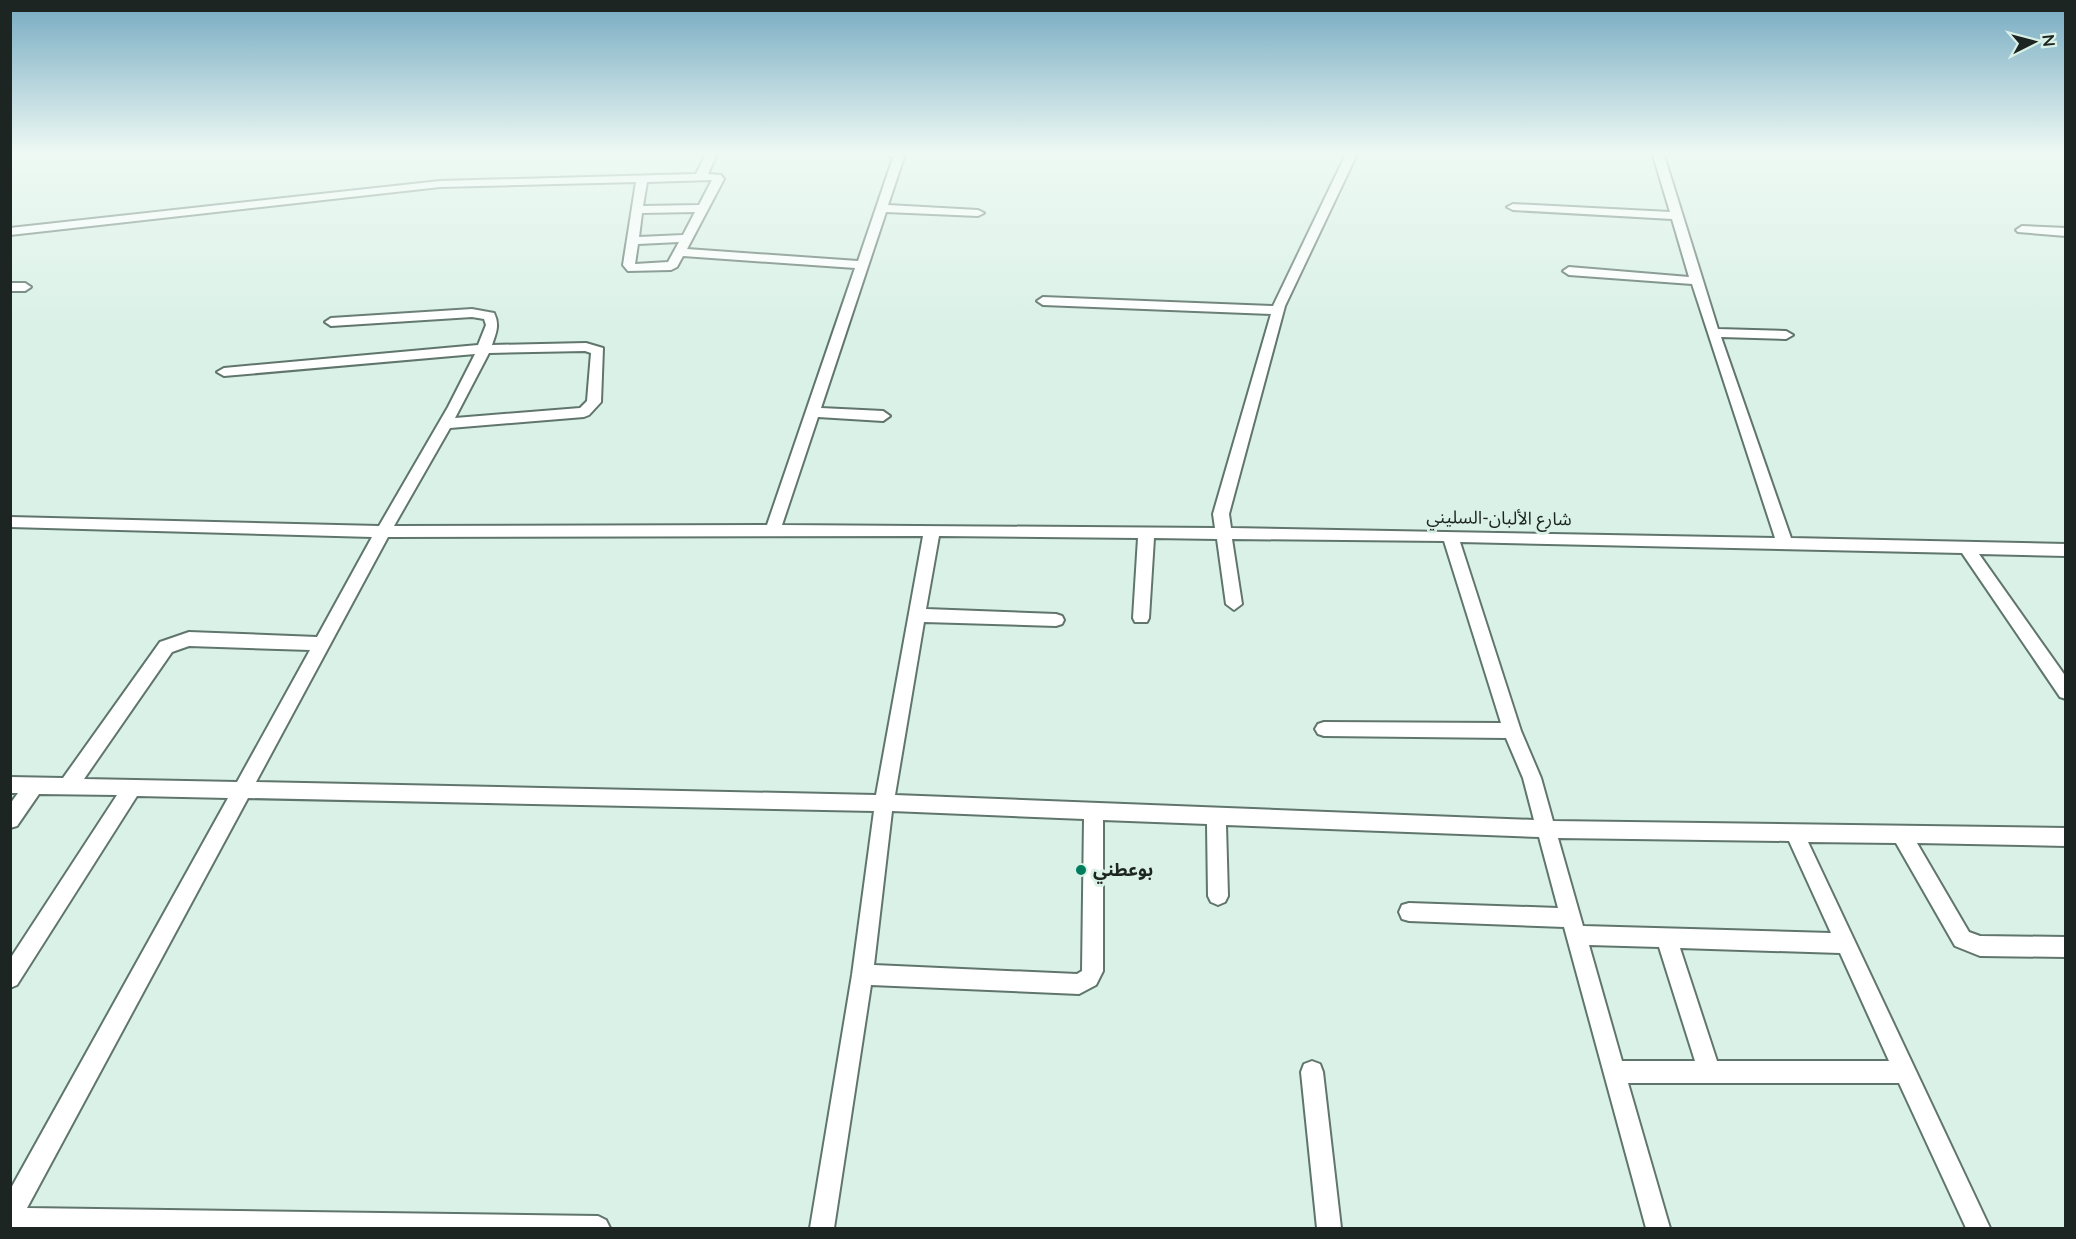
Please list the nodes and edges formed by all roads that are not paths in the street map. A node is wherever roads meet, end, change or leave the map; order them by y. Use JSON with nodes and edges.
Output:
{"nodes":[{"id":1,"x":221,"y":210,"type":"edge"},
{"id":2,"x":638,"y":210,"type":"joint"},
{"id":3,"x":644,"y":210,"type":"edge"},
{"id":4,"x":700,"y":210,"type":"edge"},
{"id":5,"x":882,"y":210,"type":"edge"},
{"id":6,"x":918,"y":210,"type":"edge"},
{"id":7,"x":1326,"y":210,"type":"edge"},
{"id":8,"x":1564,"y":210,"type":"edge"},
{"id":9,"x":1674,"y":210,"type":"edge"},
{"id":10,"x":978,"y":213,"type":"dead end"},
{"id":11,"x":1676,"y":216,"type":"junction"},
{"id":12,"x":2022,"y":230,"type":"dead end"},
{"id":13,"x":10,"y":232,"type":"edge"},
{"id":14,"x":2066,"y":232,"type":"edge"},
{"id":15,"x":686,"y":238,"type":"junction"},
{"id":16,"x":633,"y":241,"type":"junction"},
{"id":17,"x":679,"y":252,"type":"junction"},
{"id":18,"x":864,"y":265,"type":"junction"},
{"id":19,"x":1569,"y":271,"type":"dead end"},
{"id":20,"x":1696,"y":281,"type":"junction"},
{"id":21,"x":10,"y":287,"type":"edge"},
{"id":22,"x":25,"y":287,"type":"dead end"},
{"id":23,"x":1043,"y":301,"type":"dead end"},
{"id":24,"x":1278,"y":310,"type":"junction"},
{"id":25,"x":331,"y":322,"type":"dead end"},
{"id":26,"x":1713,"y":333,"type":"junction"},
{"id":27,"x":1786,"y":335,"type":"dead end"},
{"id":28,"x":484,"y":350,"type":"junction"},
{"id":29,"x":224,"y":372,"type":"dead end"},
{"id":30,"x":812,"y":412,"type":"junction"},
{"id":31,"x":883,"y":416,"type":"dead end"},
{"id":32,"x":445,"y":424,"type":"junction"},
{"id":33,"x":10,"y":522,"type":"edge"},
{"id":34,"x":773,"y":529,"type":"junction"},
{"id":35,"x":932,"y":530,"type":"junction"},
{"id":36,"x":383,"y":532,"type":"junction"},
{"id":37,"x":1146,"y":534,"type":"junction"},
{"id":38,"x":1225,"y":535,"type":"junction"},
{"id":39,"x":1450,"y":536,"type":"junction"},
{"id":40,"x":1785,"y":543,"type":"junction"},
{"id":41,"x":1967,"y":548,"type":"junction"},
{"id":42,"x":2066,"y":550,"type":"edge"},
{"id":43,"x":1234,"y":604,"type":"dead end"},
{"id":44,"x":917,"y":615,"type":"junction"},
{"id":45,"x":1141,"y":618,"type":"dead end"},
{"id":46,"x":1056,"y":620,"type":"dead end"},
{"id":47,"x":323,"y":644,"type":"junction"},
{"id":48,"x":2063,"y":685,"type":"edge"},
{"id":49,"x":1324,"y":729,"type":"dead end"},
{"id":50,"x":1512,"y":731,"type":"junction"},
{"id":51,"x":10,"y":785,"type":"edge"},
{"id":52,"x":34,"y":786,"type":"junction"},
{"id":53,"x":68,"y":786,"type":"junction"},
{"id":54,"x":132,"y":788,"type":"junction"},
{"id":55,"x":244,"y":790,"type":"junction"},
{"id":56,"x":884,"y":803,"type":"junction"},
{"id":57,"x":1094,"y":810,"type":"junction"},
{"id":58,"x":1216,"y":815,"type":"junction"},
{"id":59,"x":10,"y":820,"type":"edge"},
{"id":60,"x":1546,"y":829,"type":"junction"},
{"id":61,"x":1795,"y":834,"type":"junction"},
{"id":62,"x":1902,"y":836,"type":"junction"},
{"id":63,"x":2066,"y":837,"type":"edge"},
{"id":64,"x":1218,"y":896,"type":"dead end"},
{"id":65,"x":1409,"y":912,"type":"dead end"},
{"id":66,"x":1574,"y":927,"type":"junction"},
{"id":67,"x":1666,"y":937,"type":"junction"},
{"id":68,"x":1845,"y":943,"type":"junction"},
{"id":69,"x":2066,"y":947,"type":"edge"},
{"id":70,"x":862,"y":975,"type":"junction"},
{"id":71,"x":10,"y":978,"type":"edge"},
{"id":72,"x":1312,"y":1072,"type":"dead end"},
{"id":73,"x":1614,"y":1072,"type":"junction"},
{"id":74,"x":1710,"y":1072,"type":"junction"},
{"id":75,"x":1905,"y":1072,"type":"junction"},
{"id":76,"x":10,"y":1215,"type":"edge"},
{"id":77,"x":10,"y":1220,"type":"edge"},
{"id":78,"x":598,"y":1228,"type":"edge"},
{"id":79,"x":822,"y":1228,"type":"edge"},
{"id":80,"x":1329,"y":1228,"type":"edge"},
{"id":81,"x":1658,"y":1228,"type":"edge"},
{"id":82,"x":1978,"y":1228,"type":"edge"}],
"edges":[{"from":1,"to":13,"type":"street"},
{"from":2,"to":3,"type":"street"},
{"from":2,"to":16,"type":"street"},
{"from":4,"to":15,"type":"street"},
{"from":5,"to":18,"type":"street"},
{"from":6,"to":10,"type":"street"},
{"from":7,"to":24,"type":"street"},
{"from":8,"to":11,"type":"street"},
{"from":9,"to":11,"type":"street"},
{"from":11,"to":20,"type":"street"},
{"from":12,"to":14,"type":"street"},
{"from":15,"to":16,"type":"street"},
{"from":15,"to":17,"type":"street"},
{"from":16,"to":17,"type":"street"},
{"from":17,"to":18,"type":"street"},
{"from":18,"to":30,"type":"street"},
{"from":19,"to":20,"type":"street"},
{"from":20,"to":26,"type":"street"},
{"from":21,"to":22,"type":"street"},
{"from":23,"to":24,"type":"street"},
{"from":24,"to":38,"type":"street"},
{"from":25,"to":28,"type":"street"},
{"from":26,"to":27,"type":"street"},
{"from":26,"to":40,"type":"street"},
{"from":28,"to":29,"type":"street"},
{"from":28,"to":32,"type":"street"},
{"from":28,"to":32,"type":"street"},
{"from":30,"to":31,"type":"street"},
{"from":30,"to":34,"type":"street"},
{"from":32,"to":36,"type":"street"},
{"from":33,"to":36,"type":"street","name":"شارع الألبان-السليني"},
{"from":34,"to":35,"type":"street","name":"شارع الألبان-السليني"},
{"from":34,"to":36,"type":"street","name":"شارع الألبان-السليني"},
{"from":35,"to":37,"type":"street","name":"شارع الألبان-السليني"},
{"from":35,"to":44,"type":"street"},
{"from":36,"to":47,"type":"street"},
{"from":37,"to":38,"type":"street","name":"شارع الألبان-السليني"},
{"from":37,"to":45,"type":"street"},
{"from":38,"to":39,"type":"street","name":"شارع الألبان-السليني"},
{"from":38,"to":43,"type":"street"},
{"from":39,"to":40,"type":"street","name":"شارع الألبان-السليني"},
{"from":39,"to":50,"type":"street"},
{"from":40,"to":41,"type":"street","name":"شارع الألبان-السليني"},
{"from":41,"to":42,"type":"street","name":"شارع الألبان-السليني"},
{"from":41,"to":48,"type":"street"},
{"from":44,"to":46,"type":"street"},
{"from":44,"to":56,"type":"street"},
{"from":47,"to":53,"type":"street"},
{"from":47,"to":55,"type":"street"},
{"from":49,"to":50,"type":"street"},
{"from":50,"to":60,"type":"street"},
{"from":51,"to":52,"type":"street"},
{"from":52,"to":53,"type":"street"},
{"from":52,"to":59,"type":"street"},
{"from":53,"to":54,"type":"street"},
{"from":54,"to":55,"type":"street"},
{"from":54,"to":71,"type":"street"},
{"from":55,"to":56,"type":"street"},
{"from":55,"to":76,"type":"street"},
{"from":56,"to":57,"type":"street"},
{"from":56,"to":70,"type":"street"},
{"from":57,"to":58,"type":"street"},
{"from":57,"to":70,"type":"street"},
{"from":58,"to":60,"type":"street"},
{"from":58,"to":64,"type":"street"},
{"from":60,"to":61,"type":"street"},
{"from":60,"to":66,"type":"street"},
{"from":61,"to":62,"type":"street"},
{"from":61,"to":68,"type":"street"},
{"from":62,"to":63,"type":"street"},
{"from":62,"to":69,"type":"street"},
{"from":65,"to":66,"type":"street"},
{"from":66,"to":67,"type":"street"},
{"from":66,"to":73,"type":"street"},
{"from":67,"to":68,"type":"street"},
{"from":67,"to":74,"type":"street"},
{"from":68,"to":75,"type":"street"},
{"from":70,"to":79,"type":"street"},
{"from":72,"to":80,"type":"street"},
{"from":73,"to":74,"type":"street"},
{"from":73,"to":81,"type":"street"},
{"from":74,"to":75,"type":"street"},
{"from":75,"to":82,"type":"street"},
{"from":77,"to":78,"type":"street"}]}
